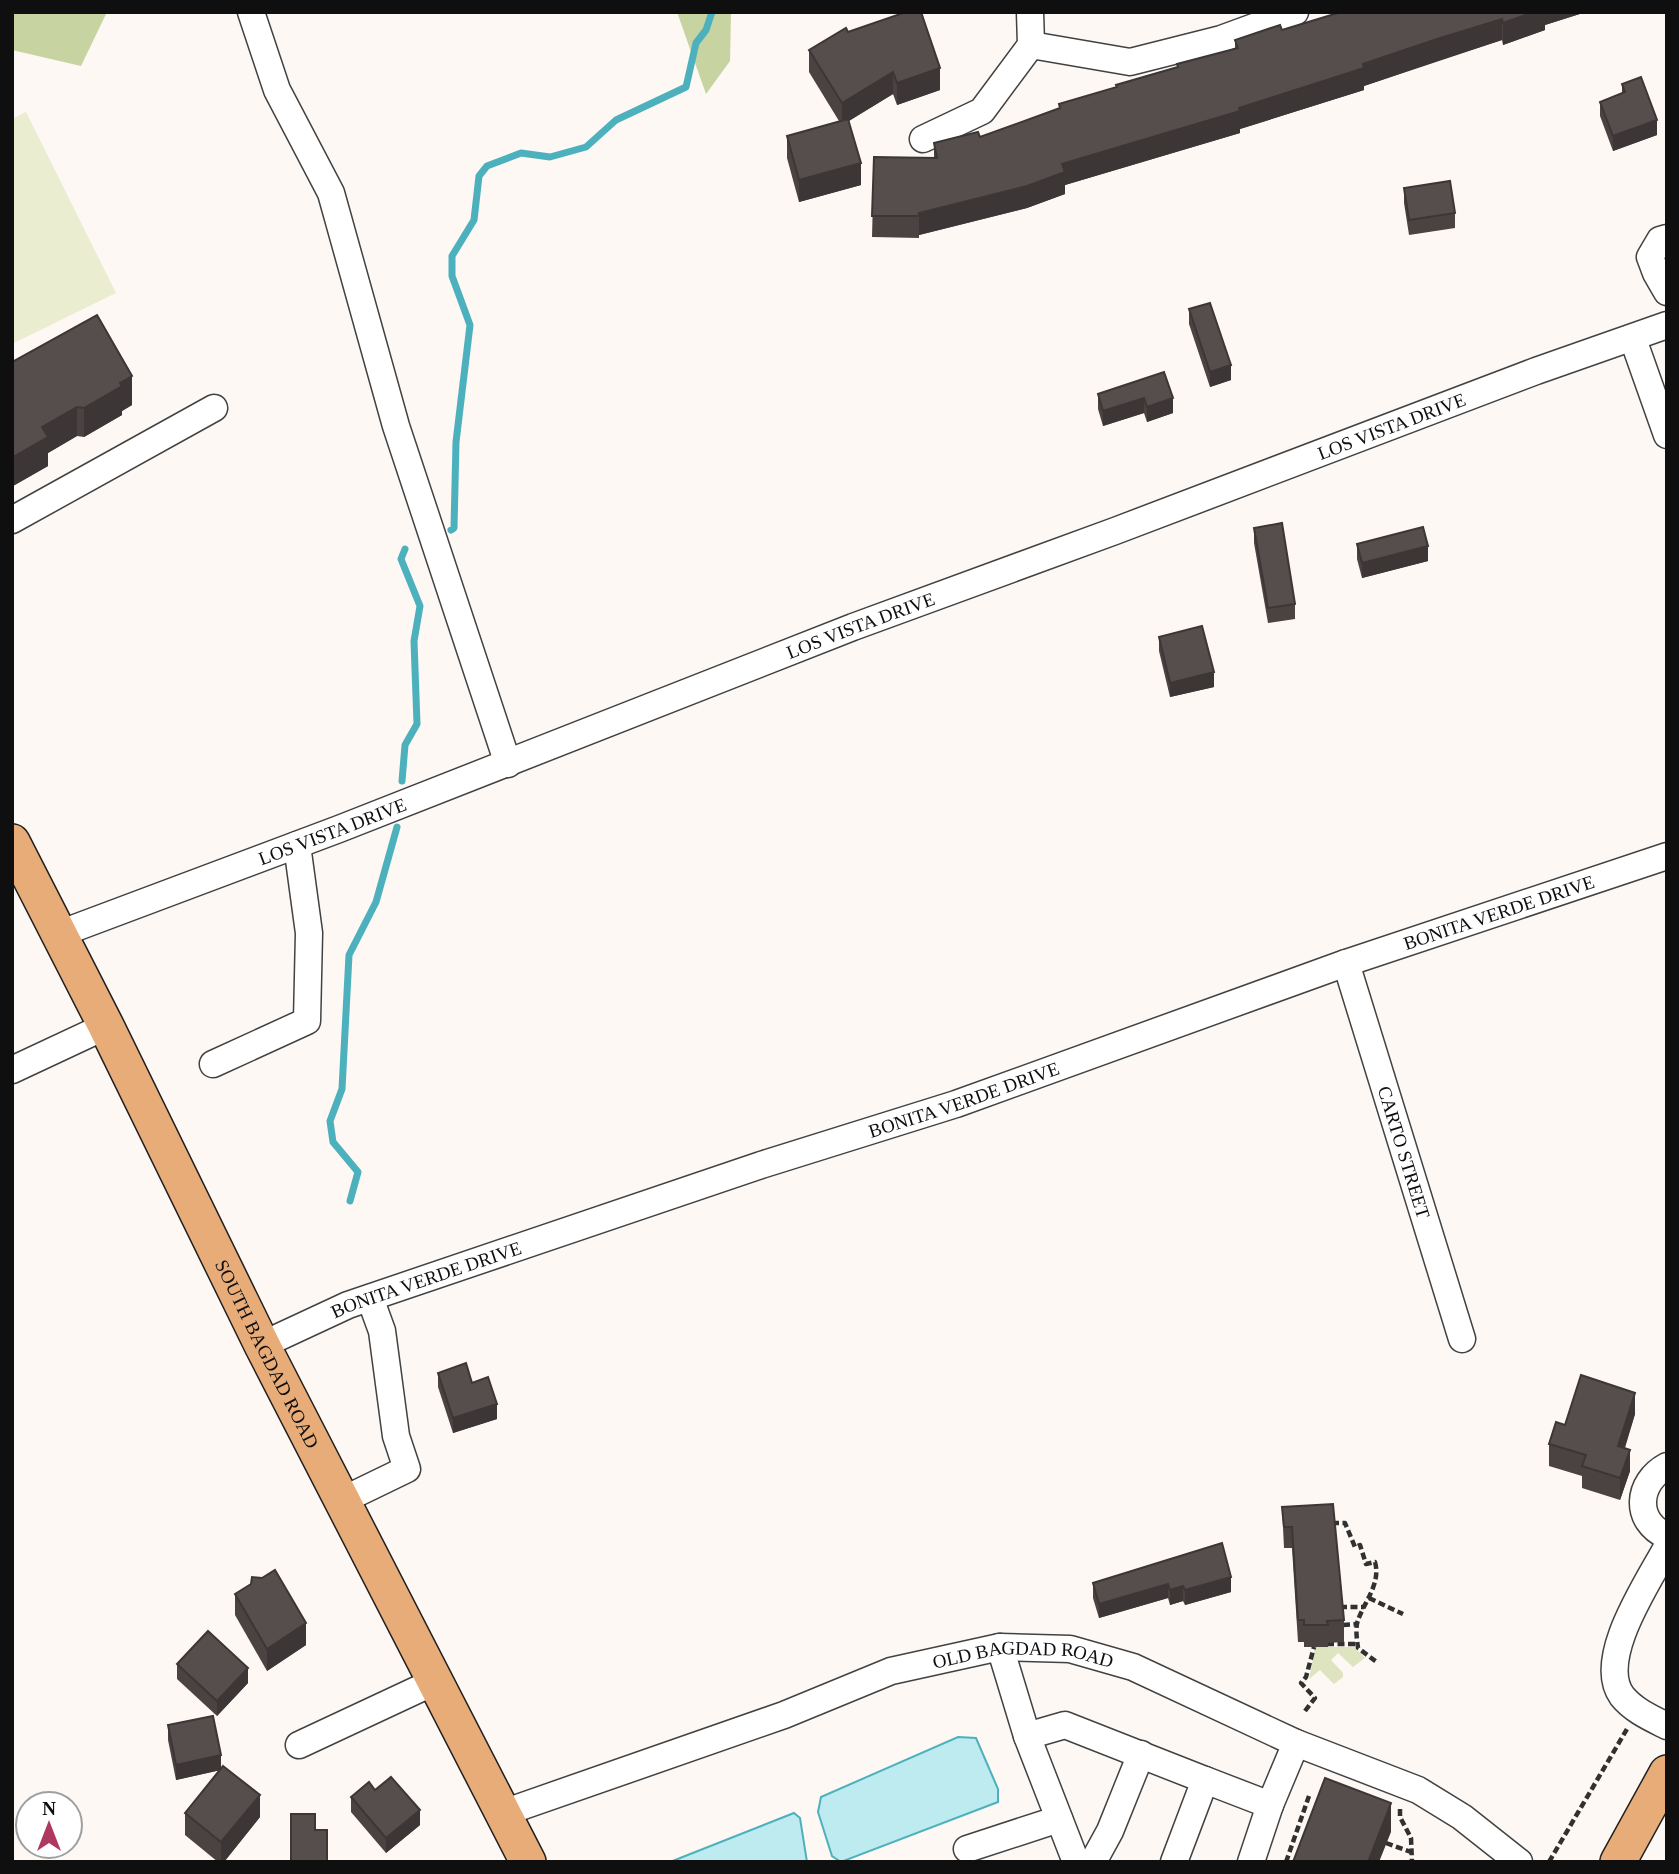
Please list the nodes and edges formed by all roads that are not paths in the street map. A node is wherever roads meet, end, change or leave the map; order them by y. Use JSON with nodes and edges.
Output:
{"nodes":[{"id":1,"x":250,"y":12,"type":"edge"},
{"id":2,"x":1030,"y":12,"type":"edge"},
{"id":3,"x":1295,"y":12,"type":"edge"},
{"id":4,"x":1031,"y":45,"type":"junction"},
{"id":5,"x":923,"y":139,"type":"dead end"},
{"id":6,"x":1667,"y":238,"type":"edge"},
{"id":7,"x":1667,"y":292,"type":"edge"},
{"id":8,"x":1667,"y":325,"type":"edge"},
{"id":9,"x":1633,"y":339,"type":"junction"},
{"id":10,"x":214,"y":408,"type":"dead end"},
{"id":11,"x":1667,"y":435,"type":"edge"},
{"id":12,"x":12,"y":520,"type":"edge"},
{"id":13,"x":508,"y":764,"type":"junction"},
{"id":14,"x":12,"y":842,"type":"edge"},
{"id":15,"x":298,"y":845,"type":"junction"},
{"id":16,"x":1667,"y":856,"type":"edge"},
{"id":17,"x":59,"y":934,"type":"junction"},
{"id":18,"x":1346,"y":963,"type":"junction"},
{"id":19,"x":106,"y":1026,"type":"junction"},
{"id":20,"x":213,"y":1064,"type":"dead end"},
{"id":21,"x":12,"y":1070,"type":"edge"},
{"id":22,"x":370,"y":1298,"type":"junction"},
{"id":23,"x":1462,"y":1339,"type":"dead end"},
{"id":24,"x":262,"y":1345,"type":"junction"},
{"id":25,"x":1667,"y":1466,"type":"edge"},
{"id":26,"x":343,"y":1500,"type":"junction"},
{"id":27,"x":1667,"y":1536,"type":"edge"},
{"id":28,"x":1667,"y":1547,"type":"edge"},
{"id":29,"x":1000,"y":1647,"type":"junction"},
{"id":30,"x":436,"y":1681,"type":"junction"},
{"id":31,"x":1667,"y":1726,"type":"edge"},
{"id":32,"x":1027,"y":1736,"type":"junction"},
{"id":33,"x":1296,"y":1743,"type":"junction"},
{"id":34,"x":299,"y":1745,"type":"dead end"},
{"id":35,"x":1141,"y":1754,"type":"junction"},
{"id":36,"x":1205,"y":1780,"type":"junction"},
{"id":37,"x":1663,"y":1786,"type":"edge"},
{"id":38,"x":1270,"y":1805,"type":"junction"},
{"id":39,"x":503,"y":1813,"type":"junction"},
{"id":40,"x":1059,"y":1819,"type":"junction"},
{"id":41,"x":967,"y":1849,"type":"dead end"},
{"id":42,"x":528,"y":1862,"type":"edge"},
{"id":43,"x":1076,"y":1862,"type":"edge"},
{"id":44,"x":1093,"y":1862,"type":"edge"},
{"id":45,"x":1174,"y":1862,"type":"edge"},
{"id":46,"x":1251,"y":1862,"type":"edge"},
{"id":47,"x":1519,"y":1862,"type":"edge"},
{"id":48,"x":1618,"y":1862,"type":"edge"}],
"edges":[{"from":1,"to":13,"type":"street"},
{"from":2,"to":4,"type":"street"},
{"from":3,"to":4,"type":"street"},
{"from":4,"to":5,"type":"street"},
{"from":6,"to":7,"type":"street"},
{"from":8,"to":9,"type":"street","name":"LOS VISTA DRIVE"},
{"from":9,"to":11,"type":"street"},
{"from":9,"to":13,"type":"street","name":"LOS VISTA DRIVE"},
{"from":10,"to":12,"type":"street"},
{"from":13,"to":15,"type":"street","name":"LOS VISTA DRIVE"},
{"from":14,"to":17,"type":"main road","name":"SOUTH BAGDAD ROAD"},
{"from":15,"to":17,"type":"street","name":"LOS VISTA DRIVE"},
{"from":15,"to":20,"type":"street"},
{"from":16,"to":18,"type":"street","name":"BONITA VERDE DRIVE"},
{"from":17,"to":19,"type":"main road","name":"SOUTH BAGDAD ROAD"},
{"from":18,"to":22,"type":"street","name":"BONITA VERDE DRIVE"},
{"from":18,"to":23,"type":"street","name":"CARTO STREET"},
{"from":19,"to":21,"type":"street"},
{"from":19,"to":24,"type":"main road","name":"SOUTH BAGDAD ROAD"},
{"from":22,"to":24,"type":"street","name":"BONITA VERDE DRIVE"},
{"from":22,"to":26,"type":"street"},
{"from":24,"to":26,"type":"main road","name":"SOUTH BAGDAD ROAD"},
{"from":25,"to":27,"type":"street"},
{"from":26,"to":30,"type":"main road","name":"SOUTH BAGDAD ROAD"},
{"from":28,"to":31,"type":"street"},
{"from":29,"to":32,"type":"street"},
{"from":29,"to":33,"type":"street","name":"OLD BAGDAD ROAD"},
{"from":29,"to":39,"type":"street","name":"OLD BAGDAD ROAD"},
{"from":30,"to":34,"type":"street"},
{"from":30,"to":39,"type":"main road","name":"SOUTH BAGDAD ROAD"},
{"from":32,"to":35,"type":"street"},
{"from":32,"to":40,"type":"street"},
{"from":33,"to":38,"type":"street"},
{"from":33,"to":47,"type":"street","name":"OLD BAGDAD ROAD"},
{"from":35,"to":36,"type":"street"},
{"from":35,"to":44,"type":"street"},
{"from":36,"to":38,"type":"street"},
{"from":36,"to":45,"type":"street"},
{"from":37,"to":48,"type":"main road"},
{"from":38,"to":46,"type":"street"},
{"from":39,"to":42,"type":"main road","name":"SOUTH BAGDAD ROAD"},
{"from":40,"to":41,"type":"street"},
{"from":40,"to":43,"type":"street"}]}
